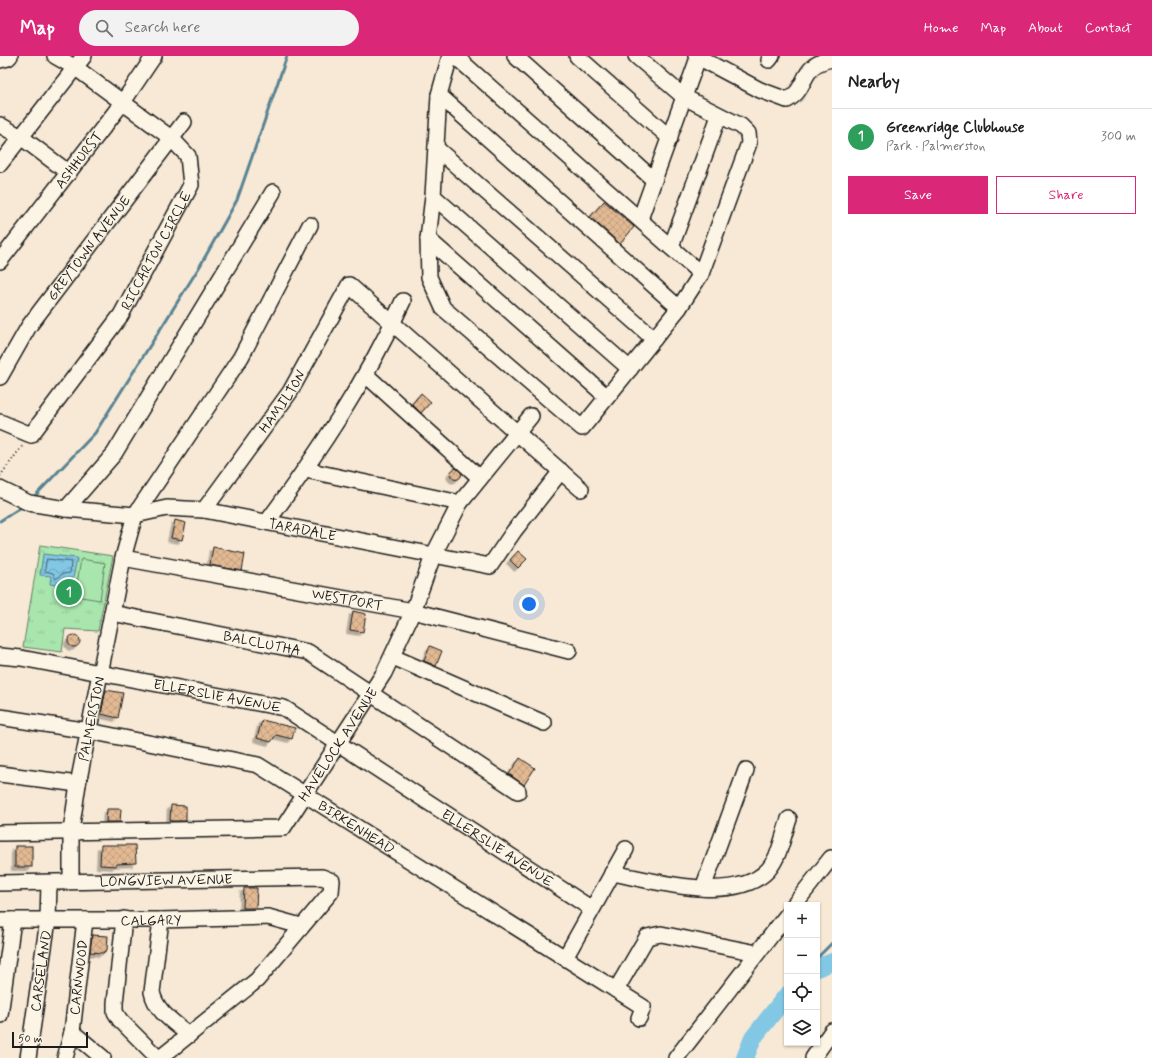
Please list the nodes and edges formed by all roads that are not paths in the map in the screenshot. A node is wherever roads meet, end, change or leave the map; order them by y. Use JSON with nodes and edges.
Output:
{"nodes":[{"id":1,"x":10,"y":56,"type":"edge"},
{"id":2,"x":55,"y":56,"type":"edge"},
{"id":3,"x":154,"y":56,"type":"edge"},
{"id":4,"x":450,"y":56,"type":"edge"},
{"id":5,"x":454,"y":56,"type":"edge"},
{"id":6,"x":515,"y":56,"type":"edge"},
{"id":7,"x":577,"y":56,"type":"edge"},
{"id":8,"x":636,"y":56,"type":"edge"},
{"id":9,"x":697,"y":57,"type":"edge"},
{"id":10,"x":832,"y":59,"type":"edge"},
{"id":11,"x":0,"y":60,"type":"edge"},
{"id":12,"x":80,"y":62,"type":"edge"},
{"id":13,"x":438,"y":95,"type":"junction"},
{"id":14,"x":684,"y":98,"type":"junction"},
{"id":15,"x":123,"y":102,"type":"junction"},
{"id":16,"x":718,"y":116,"type":"junction"},
{"id":17,"x":184,"y":122,"type":"dead end"},
{"id":18,"x":0,"y":125,"type":"edge"},
{"id":19,"x":21,"y":138,"type":"junction"},
{"id":20,"x":172,"y":138,"type":"junction"},
{"id":21,"x":670,"y":138,"type":"junction"},
{"id":22,"x":436,"y":148,"type":"junction"},
{"id":23,"x":0,"y":164,"type":"edge"},
{"id":24,"x":69,"y":173,"type":"junction"},
{"id":25,"x":654,"y":180,"type":"junction"},
{"id":26,"x":273,"y":192,"type":"dead end"},
{"id":27,"x":433,"y":196,"type":"junction"},
{"id":28,"x":640,"y":219,"type":"junction"},
{"id":29,"x":310,"y":224,"type":"dead end"},
{"id":30,"x":428,"y":239,"type":"junction"},
{"id":31,"x":671,"y":247,"type":"junction"},
{"id":32,"x":0,"y":261,"type":"edge"},
{"id":33,"x":701,"y":274,"type":"junction"},
{"id":34,"x":403,"y":301,"type":"dead end"},
{"id":35,"x":679,"y":308,"type":"junction"},
{"id":36,"x":392,"y":324,"type":"junction"},
{"id":37,"x":654,"y":339,"type":"junction"},
{"id":38,"x":630,"y":369,"type":"junction"},
{"id":39,"x":366,"y":375,"type":"junction"},
{"id":40,"x":0,"y":377,"type":"edge"},
{"id":41,"x":607,"y":397,"type":"junction"},
{"id":42,"x":531,"y":416,"type":"dead end"},
{"id":43,"x":0,"y":422,"type":"edge"},
{"id":44,"x":518,"y":433,"type":"junction"},
{"id":45,"x":306,"y":470,"type":"junction"},
{"id":46,"x":561,"y":471,"type":"junction"},
{"id":47,"x":480,"y":478,"type":"junction"},
{"id":48,"x":0,"y":489,"type":"edge"},
{"id":49,"x":581,"y":489,"type":"dead end"},
{"id":50,"x":460,"y":503,"type":"junction"},
{"id":51,"x":66,"y":509,"type":"junction"},
{"id":52,"x":204,"y":510,"type":"junction"},
{"id":53,"x":135,"y":515,"type":"junction"},
{"id":54,"x":267,"y":522,"type":"junction"},
{"id":55,"x":433,"y":556,"type":"junction"},
{"id":56,"x":123,"y":558,"type":"junction"},
{"id":57,"x":413,"y":611,"type":"junction"},
{"id":58,"x":112,"y":612,"type":"junction"},
{"id":59,"x":569,"y":651,"type":"dead end"},
{"id":60,"x":0,"y":656,"type":"edge"},
{"id":61,"x":393,"y":657,"type":"junction"},
{"id":62,"x":100,"y":672,"type":"junction"},
{"id":63,"x":372,"y":693,"type":"junction"},
{"id":64,"x":0,"y":717,"type":"edge"},
{"id":65,"x":544,"y":723,"type":"dead end"},
{"id":66,"x":89,"y":731,"type":"junction"},
{"id":67,"x":338,"y":743,"type":"junction"},
{"id":68,"x":746,"y":770,"type":"dead end"},
{"id":69,"x":0,"y":774,"type":"edge"},
{"id":70,"x":78,"y":784,"type":"junction"},
{"id":71,"x":518,"y":791,"type":"dead end"},
{"id":72,"x":305,"y":795,"type":"junction"},
{"id":73,"x":789,"y":819,"type":"dead end"},
{"id":74,"x":71,"y":832,"type":"junction"},
{"id":75,"x":0,"y":833,"type":"edge"},
{"id":76,"x":626,"y":849,"type":"dead end"},
{"id":77,"x":831,"y":858,"type":"dead end"},
{"id":78,"x":612,"y":873,"type":"junction"},
{"id":79,"x":71,"y":881,"type":"junction"},
{"id":80,"x":48,"y":882,"type":"junction"},
{"id":81,"x":0,"y":883,"type":"edge"},
{"id":82,"x":703,"y":888,"type":"junction"},
{"id":83,"x":796,"y":902,"type":"edge"},
{"id":84,"x":592,"y":909,"type":"junction"},
{"id":85,"x":124,"y":919,"type":"junction"},
{"id":86,"x":784,"y":919,"type":"edge"},
{"id":87,"x":7,"y":920,"type":"edge"},
{"id":88,"x":48,"y":920,"type":"junction"},
{"id":89,"x":85,"y":920,"type":"junction"},
{"id":90,"x":161,"y":920,"type":"junction"},
{"id":91,"x":301,"y":926,"type":"junction"},
{"id":92,"x":757,"y":953,"type":"junction"},
{"id":93,"x":565,"y":958,"type":"junction"},
{"id":94,"x":616,"y":990,"type":"junction"},
{"id":95,"x":0,"y":1015,"type":"edge"},
{"id":96,"x":639,"y":1018,"type":"dead end"},
{"id":97,"x":832,"y":1031,"type":"edge"},
{"id":98,"x":72,"y":1032,"type":"junction"},
{"id":99,"x":188,"y":1035,"type":"junction"},
{"id":100,"x":28,"y":1058,"type":"edge"},
{"id":101,"x":65,"y":1058,"type":"edge"},
{"id":102,"x":102,"y":1058,"type":"edge"},
{"id":103,"x":159,"y":1058,"type":"edge"},
{"id":104,"x":676,"y":1058,"type":"edge"},
{"id":105,"x":813,"y":1058,"type":"edge"}],
"edges":[{"from":1,"to":11,"type":"street"},
{"from":2,"to":12,"type":"street","name":"RICCARTON CIRCLE"},
{"from":3,"to":15,"type":"street","name":"ASHHURST"},
{"from":4,"to":13,"type":"street"},
{"from":5,"to":28,"type":"street"},
{"from":6,"to":25,"type":"street"},
{"from":7,"to":21,"type":"street"},
{"from":8,"to":14,"type":"street"},
{"from":9,"to":10,"type":"street"},
{"from":9,"to":14,"type":"street"},
{"from":12,"to":15,"type":"street","name":"RICCARTON CIRCLE"},
{"from":12,"to":19,"type":"street"},
{"from":13,"to":22,"type":"street"},
{"from":13,"to":35,"type":"street"},
{"from":14,"to":16,"type":"street"},
{"from":14,"to":21,"type":"street"},
{"from":15,"to":20,"type":"street","name":"RICCARTON CIRCLE"},
{"from":15,"to":24,"type":"street","name":"ASHHURST"},
{"from":16,"to":31,"type":"street"},
{"from":16,"to":33,"type":"street"},
{"from":17,"to":20,"type":"street","name":"GREYTOWN AVENUE"},
{"from":18,"to":19,"type":"street"},
{"from":19,"to":23,"type":"street"},
{"from":19,"to":24,"type":"street"},
{"from":20,"to":40,"type":"street","name":"GREYTOWN AVENUE"},
{"from":20,"to":43,"type":"street","name":"RICCARTON CIRCLE"},
{"from":21,"to":25,"type":"street"},
{"from":22,"to":27,"type":"street"},
{"from":22,"to":37,"type":"street"},
{"from":24,"to":32,"type":"street","name":"ASHHURST"},
{"from":25,"to":28,"type":"street"},
{"from":26,"to":51,"type":"street"},
{"from":27,"to":30,"type":"street"},
{"from":27,"to":38,"type":"street"},
{"from":28,"to":31,"type":"street"},
{"from":29,"to":53,"type":"street","name":"PALMERSTON"},
{"from":30,"to":41,"type":"street"},
{"from":30,"to":41,"type":"street"},
{"from":31,"to":33,"type":"street"},
{"from":33,"to":35,"type":"street"},
{"from":34,"to":36,"type":"street"},
{"from":35,"to":37,"type":"street"},
{"from":36,"to":39,"type":"street"},
{"from":36,"to":44,"type":"street"},
{"from":36,"to":52,"type":"street","name":"HAMILTON"},
{"from":37,"to":38,"type":"street"},
{"from":38,"to":41,"type":"street"},
{"from":39,"to":45,"type":"street"},
{"from":39,"to":47,"type":"street"},
{"from":42,"to":44,"type":"street","name":"HAVELOCK AVENUE"},
{"from":44,"to":46,"type":"street"},
{"from":44,"to":47,"type":"street","name":"HAVELOCK AVENUE"},
{"from":45,"to":50,"type":"street"},
{"from":45,"to":54,"type":"street"},
{"from":46,"to":49,"type":"street"},
{"from":46,"to":55,"type":"street","name":"TARADALE"},
{"from":47,"to":50,"type":"street","name":"HAVELOCK AVENUE"},
{"from":48,"to":51,"type":"street","name":"TARADALE"},
{"from":50,"to":55,"type":"street","name":"HAVELOCK AVENUE"},
{"from":51,"to":53,"type":"street","name":"TARADALE"},
{"from":52,"to":53,"type":"street","name":"TARADALE"},
{"from":52,"to":54,"type":"street","name":"TARADALE"},
{"from":53,"to":56,"type":"street","name":"PALMERSTON"},
{"from":54,"to":55,"type":"street","name":"TARADALE"},
{"from":55,"to":57,"type":"street","name":"HAVELOCK AVENUE"},
{"from":56,"to":57,"type":"street","name":"WESTPORT"},
{"from":56,"to":58,"type":"street","name":"PALMERSTON"},
{"from":57,"to":59,"type":"street","name":"WESTPORT"},
{"from":57,"to":61,"type":"street","name":"HAVELOCK AVENUE"},
{"from":58,"to":62,"type":"street","name":"PALMERSTON"},
{"from":58,"to":63,"type":"street","name":"BALCLUTHA"},
{"from":60,"to":62,"type":"street","name":"ELLERSLIE AVENUE"},
{"from":61,"to":63,"type":"street","name":"HAVELOCK AVENUE"},
{"from":61,"to":65,"type":"street"},
{"from":62,"to":66,"type":"street","name":"PALMERSTON"},
{"from":62,"to":67,"type":"street","name":"ELLERSLIE AVENUE"},
{"from":63,"to":67,"type":"street","name":"HAVELOCK AVENUE"},
{"from":63,"to":71,"type":"street","name":"BALCLUTHA"},
{"from":64,"to":66,"type":"street","name":"BIRKENHEAD"},
{"from":66,"to":70,"type":"street","name":"PALMERSTON"},
{"from":66,"to":72,"type":"street","name":"BIRKENHEAD"},
{"from":67,"to":72,"type":"street","name":"HAVELOCK AVENUE"},
{"from":67,"to":84,"type":"street","name":"ELLERSLIE AVENUE"},
{"from":68,"to":82,"type":"street"},
{"from":69,"to":70,"type":"street"},
{"from":70,"to":74,"type":"street","name":"PALMERSTON"},
{"from":72,"to":74,"type":"street","name":"HAVELOCK AVENUE"},
{"from":72,"to":93,"type":"street","name":"BIRKENHEAD"},
{"from":73,"to":82,"type":"street"},
{"from":74,"to":75,"type":"street","name":"HAVELOCK AVENUE"},
{"from":74,"to":79,"type":"street","name":"PALMERSTON"},
{"from":76,"to":78,"type":"street"},
{"from":77,"to":83,"type":"street"},
{"from":78,"to":82,"type":"street"},
{"from":78,"to":84,"type":"street"},
{"from":79,"to":80,"type":"street","name":"LONGVIEW AVENUE"},
{"from":79,"to":91,"type":"street","name":"LONGVIEW AVENUE"},
{"from":80,"to":81,"type":"street","name":"LONGVIEW AVENUE"},
{"from":80,"to":88,"type":"street","name":"CARSELAND"},
{"from":84,"to":93,"type":"street"},
{"from":85,"to":89,"type":"street","name":"CALGARY"},
{"from":85,"to":90,"type":"street","name":"CALGARY"},
{"from":85,"to":103,"type":"street"},
{"from":86,"to":92,"type":"street"},
{"from":87,"to":88,"type":"street","name":"CALGARY"},
{"from":87,"to":95,"type":"street"},
{"from":88,"to":89,"type":"street","name":"CALGARY"},
{"from":88,"to":100,"type":"street","name":"CARSELAND"},
{"from":89,"to":98,"type":"street","name":"CARNWOOD"},
{"from":90,"to":91,"type":"street","name":"CALGARY"},
{"from":90,"to":99,"type":"street"},
{"from":91,"to":99,"type":"street"},
{"from":92,"to":94,"type":"street"},
{"from":92,"to":104,"type":"street"},
{"from":93,"to":94,"type":"street","name":"BIRKENHEAD"},
{"from":94,"to":96,"type":"street","name":"BIRKENHEAD"},
{"from":97,"to":105,"type":"street"},
{"from":98,"to":101,"type":"street","name":"CARNWOOD"},
{"from":98,"to":102,"type":"street"},
{"from":99,"to":103,"type":"street"}]}
